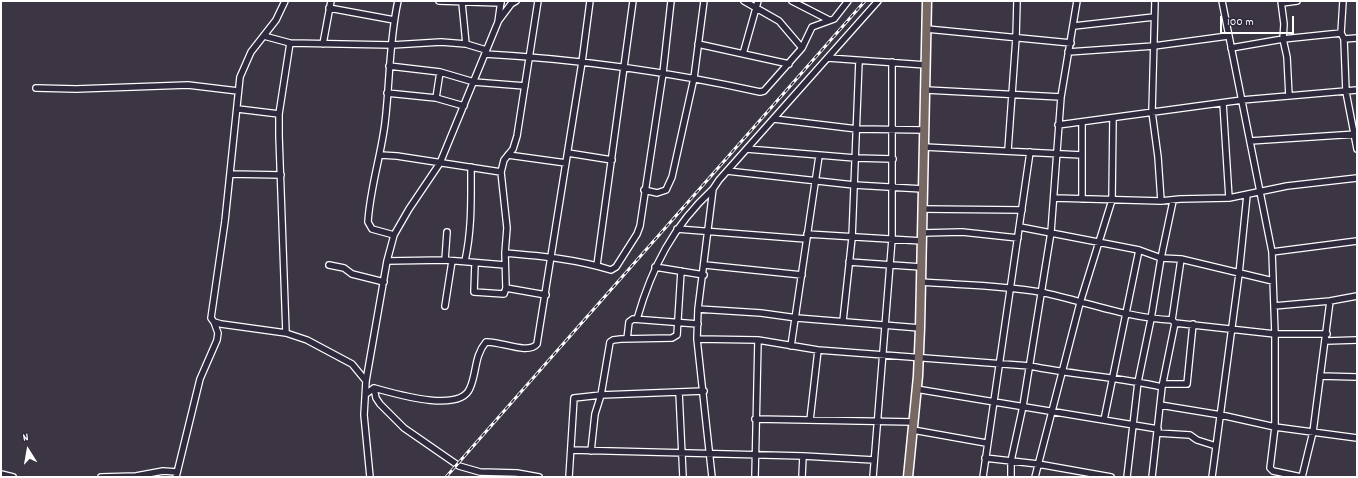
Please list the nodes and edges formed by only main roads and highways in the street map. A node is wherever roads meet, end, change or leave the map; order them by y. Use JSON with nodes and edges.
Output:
{"nodes":[{"id":1,"x":927,"y":1,"type":"edge"},
{"id":2,"x":908,"y":477,"type":"edge"}],
"edges":[{"from":1,"to":2,"type":"main road"}]}
